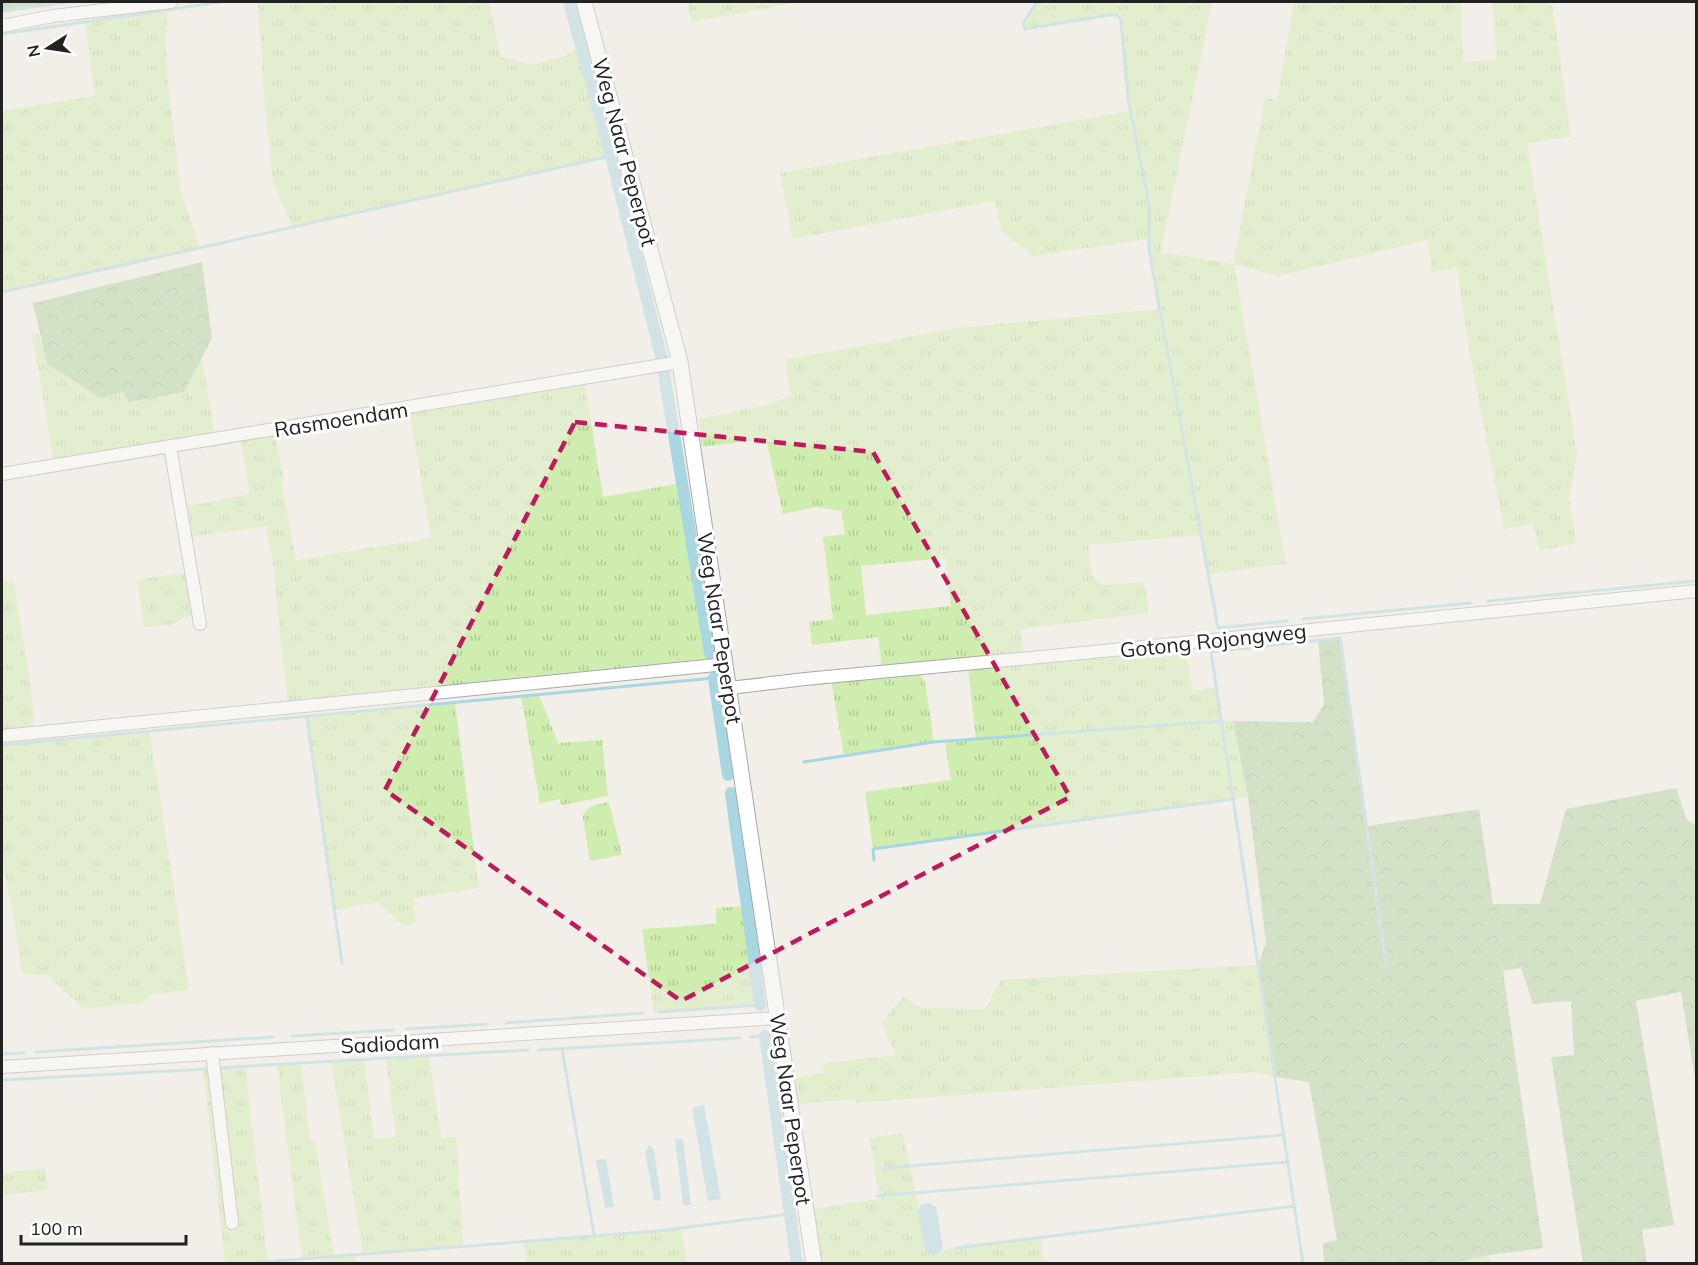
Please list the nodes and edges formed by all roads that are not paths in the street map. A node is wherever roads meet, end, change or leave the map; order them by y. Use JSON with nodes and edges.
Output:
{"nodes":[{"id":1,"x":171,"y":2,"type":"edge"},
{"id":2,"x":584,"y":2,"type":"edge"},
{"id":3,"x":2,"y":26,"type":"edge"},
{"id":4,"x":680,"y":362,"type":"junction"},
{"id":5,"x":170,"y":446,"type":"junction"},
{"id":6,"x":2,"y":474,"type":"edge"},
{"id":7,"x":1696,"y":591,"type":"edge"},
{"id":8,"x":200,"y":624,"type":"dead end"},
{"id":9,"x":726,"y":664,"type":"junction"},
{"id":10,"x":730,"y":688,"type":"junction"},
{"id":11,"x":2,"y":736,"type":"edge"},
{"id":12,"x":778,"y":1018,"type":"junction"},
{"id":13,"x":212,"y":1053,"type":"junction"},
{"id":14,"x":2,"y":1067,"type":"edge"},
{"id":15,"x":232,"y":1222,"type":"dead end"},
{"id":16,"x":814,"y":1263,"type":"edge"}],
"edges":[{"from":1,"to":3,"type":"street"},
{"from":2,"to":4,"type":"street","name":"Weg Naar Peperpot"},
{"from":4,"to":5,"type":"street","name":"Rasmoendam"},
{"from":4,"to":9,"type":"street","name":"Weg Naar Peperpot"},
{"from":5,"to":6,"type":"street","name":"Rasmoendam"},
{"from":5,"to":8,"type":"street"},
{"from":7,"to":10,"type":"street","name":"Gotong Rojongweg"},
{"from":9,"to":10,"type":"street","name":"Weg Naar Peperpot"},
{"from":9,"to":11,"type":"street"},
{"from":10,"to":12,"type":"street","name":"Weg Naar Peperpot"},
{"from":12,"to":13,"type":"street","name":"Sadiodam"},
{"from":12,"to":16,"type":"street","name":"Weg Naar Peperpot"},
{"from":13,"to":14,"type":"street","name":"Sadiodam"},
{"from":13,"to":15,"type":"street"}]}
